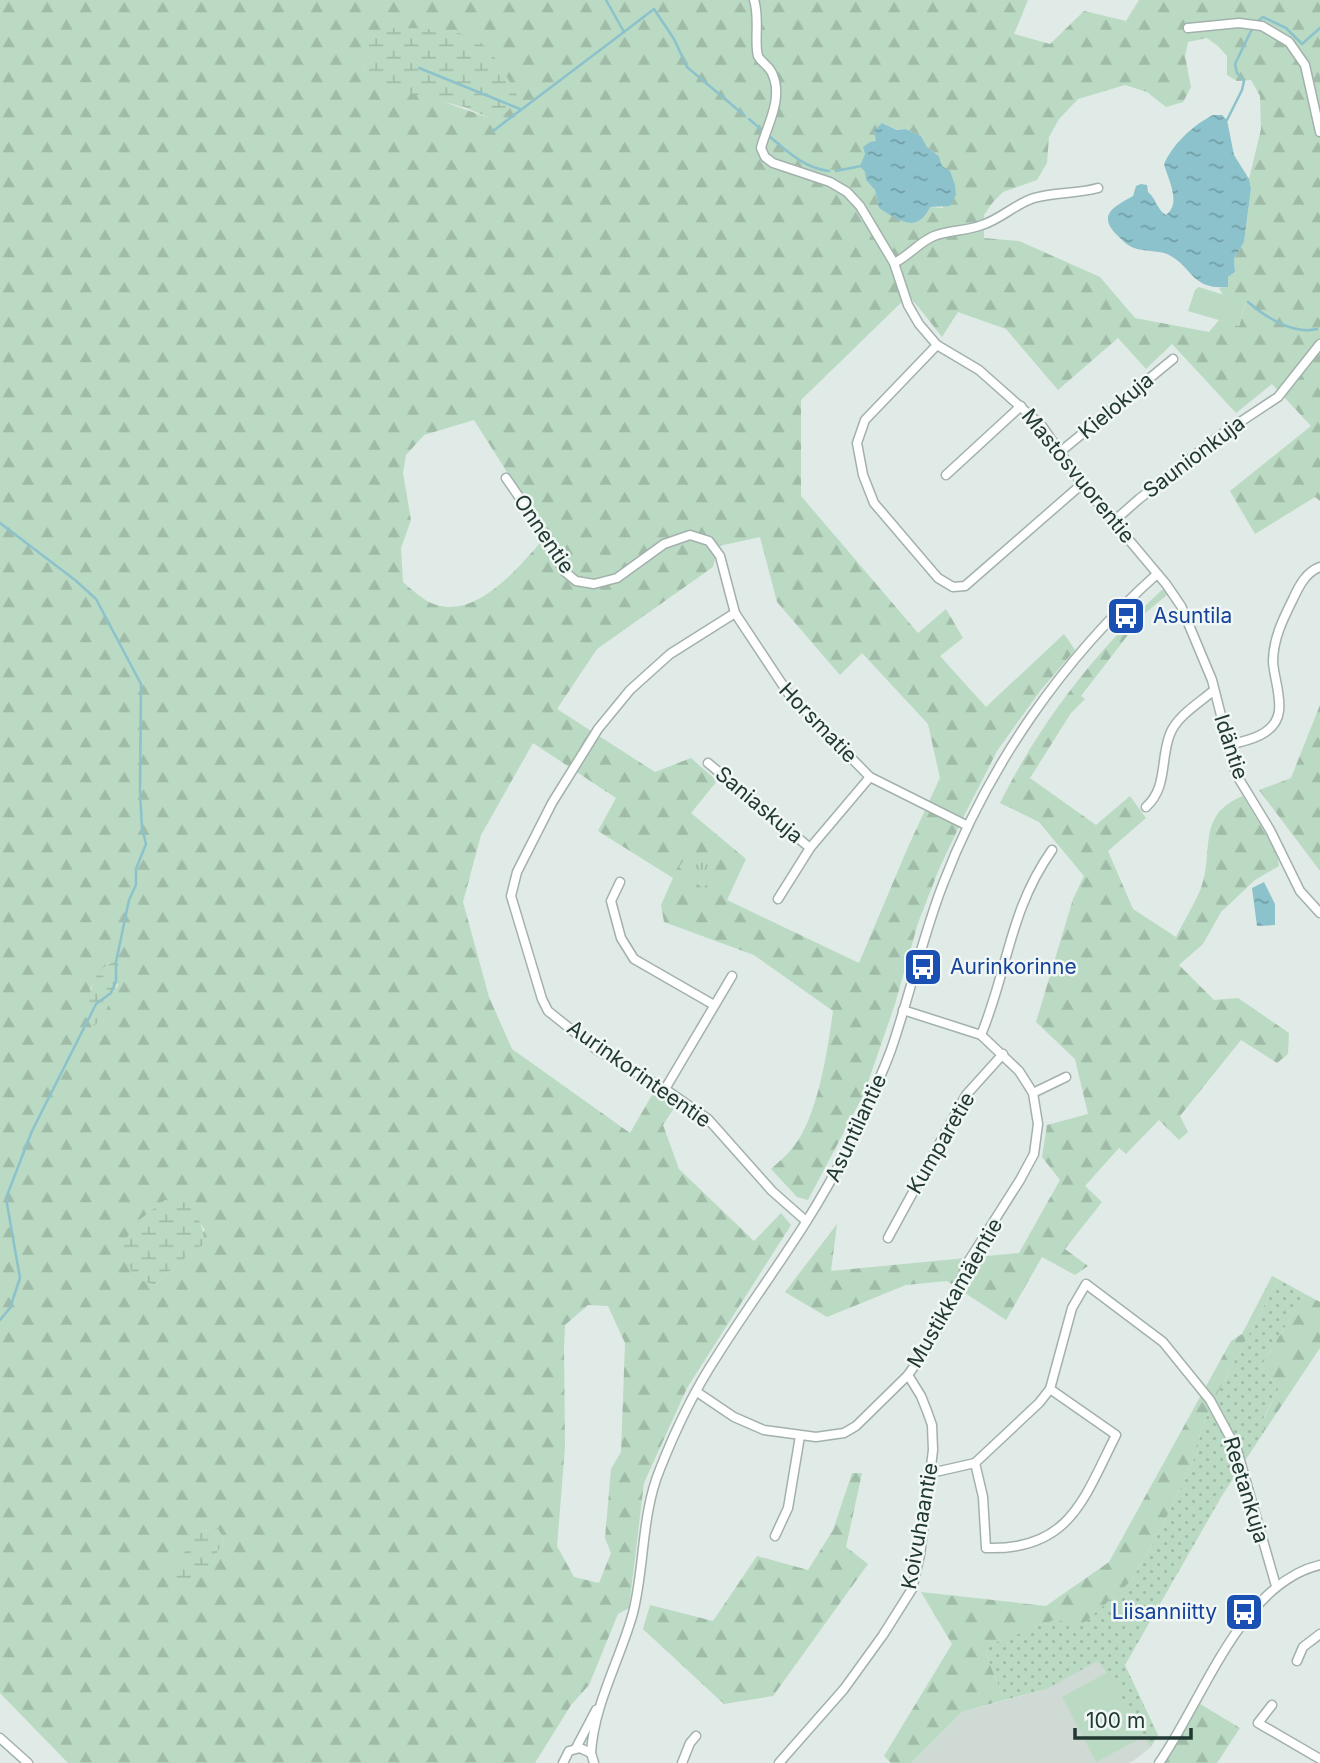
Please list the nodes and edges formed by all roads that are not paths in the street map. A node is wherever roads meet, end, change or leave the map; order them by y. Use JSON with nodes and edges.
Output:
{"nodes":[{"id":1,"x":754,"y":0,"type":"edge"},
{"id":2,"x":1188,"y":28,"type":"dead end"},
{"id":3,"x":1320,"y":132,"type":"edge"},
{"id":4,"x":1098,"y":188,"type":"dead end"},
{"id":5,"x":894,"y":263,"type":"junction"},
{"id":6,"x":1320,"y":344,"type":"edge"},
{"id":7,"x":937,"y":345,"type":"junction"},
{"id":8,"x":1173,"y":359,"type":"dead end"},
{"id":9,"x":1021,"y":406,"type":"junction"},
{"id":10,"x":1060,"y":452,"type":"junction"},
{"id":11,"x":946,"y":475,"type":"dead end"},
{"id":12,"x":506,"y":478,"type":"dead end"},
{"id":13,"x":1082,"y":484,"type":"junction"},
{"id":14,"x":1114,"y":521,"type":"junction"},
{"id":15,"x":1320,"y":568,"type":"edge"},
{"id":16,"x":724,"y":569,"type":"joint"},
{"id":17,"x":1157,"y":574,"type":"junction"},
{"id":18,"x":735,"y":613,"type":"junction"},
{"id":19,"x":1213,"y":691,"type":"junction"},
{"id":20,"x":1227,"y":745,"type":"junction"},
{"id":21,"x":708,"y":763,"type":"dead end"},
{"id":22,"x":870,"y":777,"type":"junction"},
{"id":23,"x":1146,"y":807,"type":"dead end"},
{"id":24,"x":968,"y":826,"type":"junction"},
{"id":25,"x":810,"y":848,"type":"junction"},
{"id":26,"x":1052,"y":850,"type":"dead end"},
{"id":27,"x":620,"y":882,"type":"dead end"},
{"id":28,"x":778,"y":900,"type":"dead end"},
{"id":29,"x":1320,"y":913,"type":"edge"},
{"id":30,"x":732,"y":976,"type":"dead end"},
{"id":31,"x":714,"y":1004,"type":"junction"},
{"id":32,"x":903,"y":1010,"type":"junction"},
{"id":33,"x":981,"y":1035,"type":"junction"},
{"id":34,"x":1003,"y":1054,"type":"junction"},
{"id":35,"x":1066,"y":1077,"type":"dead end"},
{"id":36,"x":665,"y":1089,"type":"junction"},
{"id":37,"x":1033,"y":1093,"type":"junction"},
{"id":38,"x":806,"y":1221,"type":"junction"},
{"id":39,"x":888,"y":1238,"type":"dead end"},
{"id":40,"x":908,"y":1375,"type":"junction"},
{"id":41,"x":1050,"y":1389,"type":"junction"},
{"id":42,"x":697,"y":1392,"type":"junction"},
{"id":43,"x":800,"y":1436,"type":"junction"},
{"id":44,"x":975,"y":1463,"type":"junction"},
{"id":45,"x":931,"y":1473,"type":"junction"},
{"id":46,"x":775,"y":1536,"type":"dead end"},
{"id":47,"x":1320,"y":1564,"type":"edge"},
{"id":48,"x":1276,"y":1586,"type":"junction"},
{"id":49,"x":1320,"y":1634,"type":"edge"},
{"id":50,"x":1297,"y":1661,"type":"dead end"},
{"id":51,"x":600,"y":1705,"type":"junction"},
{"id":52,"x":1272,"y":1705,"type":"dead end"},
{"id":53,"x":696,"y":1736,"type":"dead end"},
{"id":54,"x":0,"y":1738,"type":"edge"},
{"id":55,"x":576,"y":1748,"type":"junction"},
{"id":56,"x":591,"y":1754,"type":"junction"},
{"id":57,"x":1320,"y":1759,"type":"edge"},
{"id":58,"x":28,"y":1763,"type":"edge"},
{"id":59,"x":563,"y":1763,"type":"edge"},
{"id":60,"x":594,"y":1763,"type":"edge"},
{"id":61,"x":682,"y":1763,"type":"edge"},
{"id":62,"x":779,"y":1763,"type":"edge"},
{"id":63,"x":1159,"y":1763,"type":"edge"}],
"edges":[{"from":1,"to":5,"type":"street","name":"Mastosvuorentie"},
{"from":2,"to":3,"type":"street"},
{"from":4,"to":5,"type":"street"},
{"from":5,"to":7,"type":"street","name":"Mastosvuorentie"},
{"from":6,"to":14,"type":"street","name":"Saunionkuja"},
{"from":7,"to":9,"type":"street","name":"Mastosvuorentie"},
{"from":7,"to":13,"type":"street"},
{"from":8,"to":10,"type":"street","name":"Kielokuja"},
{"from":9,"to":10,"type":"street","name":"Mastosvuorentie"},
{"from":9,"to":11,"type":"street"},
{"from":10,"to":13,"type":"street","name":"Mastosvuorentie"},
{"from":12,"to":16,"type":"street","name":"Onnentie"},
{"from":13,"to":14,"type":"street","name":"Mastosvuorentie"},
{"from":14,"to":17,"type":"street","name":"Mastosvuorentie"},
{"from":15,"to":20,"type":"street"},
{"from":16,"to":18,"type":"street","name":"Horsmatie"},
{"from":17,"to":19,"type":"street","name":"Idäntie"},
{"from":17,"to":24,"type":"street","name":"Asuntilantie"},
{"from":18,"to":22,"type":"street","name":"Horsmatie"},
{"from":18,"to":36,"type":"street","name":"Aurinkorinteentie"},
{"from":19,"to":20,"type":"street","name":"Idäntie"},
{"from":19,"to":23,"type":"street"},
{"from":20,"to":29,"type":"street","name":"Idäntie"},
{"from":21,"to":25,"type":"street","name":"Saniaskuja"},
{"from":22,"to":24,"type":"street","name":"Horsmatie"},
{"from":22,"to":25,"type":"street"},
{"from":24,"to":32,"type":"street","name":"Asuntilantie"},
{"from":25,"to":28,"type":"street"},
{"from":26,"to":33,"type":"street"},
{"from":27,"to":31,"type":"street"},
{"from":30,"to":31,"type":"street"},
{"from":31,"to":36,"type":"street"},
{"from":32,"to":33,"type":"street","name":"Mustikkamäentie"},
{"from":32,"to":38,"type":"street","name":"Asuntilantie"},
{"from":33,"to":34,"type":"street","name":"Mustikkamäentie"},
{"from":34,"to":37,"type":"street","name":"Mustikkamäentie"},
{"from":34,"to":39,"type":"street","name":"Kumparetie"},
{"from":35,"to":37,"type":"street"},
{"from":36,"to":38,"type":"street","name":"Aurinkorinteentie"},
{"from":37,"to":40,"type":"street","name":"Mustikkamäentie"},
{"from":38,"to":42,"type":"street","name":"Asuntilantie"},
{"from":40,"to":43,"type":"street","name":"Mustikkamäentie"},
{"from":40,"to":45,"type":"street","name":"Koivuhaantie"},
{"from":41,"to":44,"type":"street"},
{"from":41,"to":44,"type":"street"},
{"from":41,"to":48,"type":"street","name":"Reetankuja"},
{"from":42,"to":43,"type":"street","name":"Mustikkamäentie"},
{"from":42,"to":51,"type":"street","name":"Asuntilantie"},
{"from":43,"to":46,"type":"street"},
{"from":44,"to":45,"type":"street"},
{"from":45,"to":62,"type":"street","name":"Koivuhaantie"},
{"from":47,"to":48,"type":"street"},
{"from":48,"to":63,"type":"street"},
{"from":49,"to":50,"type":"street"},
{"from":51,"to":55,"type":"street","name":"Asuntilantie"},
{"from":51,"to":56,"type":"street","name":"Asuntilantie"},
{"from":52,"to":57,"type":"street"},
{"from":53,"to":61,"type":"street"},
{"from":54,"to":58,"type":"street"},
{"from":55,"to":56,"type":"street"},
{"from":55,"to":59,"type":"street","name":"Asuntilantie"},
{"from":56,"to":60,"type":"street"}]}
